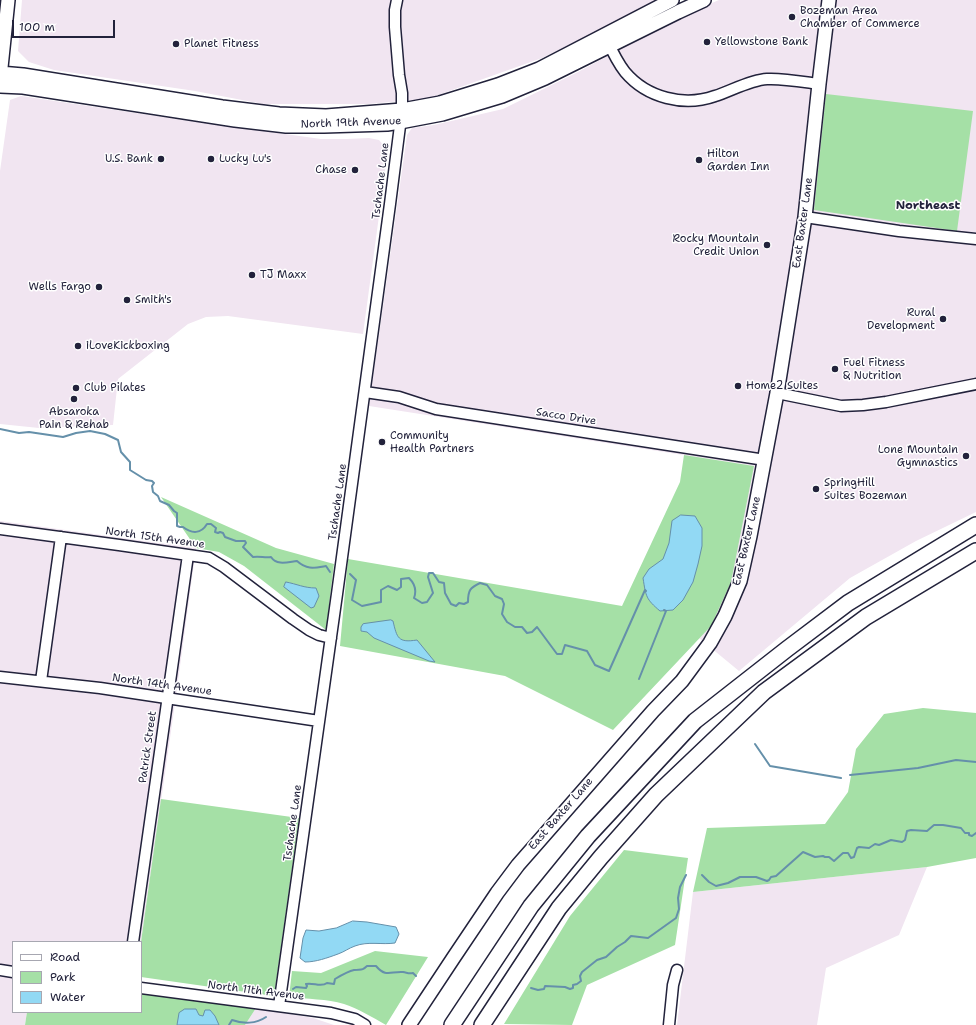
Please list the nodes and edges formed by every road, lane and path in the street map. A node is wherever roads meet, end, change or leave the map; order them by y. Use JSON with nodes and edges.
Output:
{"nodes":[{"id":1,"x":8,"y":0,"type":"edge"},
{"id":2,"x":397,"y":0,"type":"edge"},
{"id":3,"x":672,"y":0,"type":"edge"},
{"id":4,"x":704,"y":0,"type":"edge"},
{"id":5,"x":829,"y":0,"type":"edge"},
{"id":6,"x":607,"y":40,"type":"junction"},
{"id":7,"x":0,"y":77,"type":"edge"},
{"id":8,"x":819,"y":84,"type":"junction"},
{"id":9,"x":401,"y":116,"type":"junction"},
{"id":10,"x":806,"y":217,"type":"junction"},
{"id":11,"x":976,"y":239,"type":"edge"},
{"id":12,"x":976,"y":384,"type":"edge"},
{"id":13,"x":365,"y":392,"type":"junction"},
{"id":14,"x":777,"y":393,"type":"junction"},
{"id":15,"x":765,"y":460,"type":"junction"},
{"id":16,"x":976,"y":525,"type":"edge"},
{"id":17,"x":0,"y":529,"type":"edge"},
{"id":18,"x":61,"y":537,"type":"junction"},
{"id":19,"x":976,"y":552,"type":"edge"},
{"id":20,"x":188,"y":555,"type":"junction"},
{"id":21,"x":331,"y":638,"type":"junction"},
{"id":22,"x":0,"y":677,"type":"edge"},
{"id":23,"x":41,"y":681,"type":"junction"},
{"id":24,"x":167,"y":698,"type":"junction"},
{"id":25,"x":319,"y":721,"type":"junction"},
{"id":26,"x":133,"y":941,"type":"edge"},
{"id":27,"x":0,"y":970,"type":"edge"},
{"id":28,"x":677,"y":970,"type":"dead end"},
{"id":29,"x":12,"y":972,"type":"edge"},
{"id":30,"x":142,"y":988,"type":"edge"},
{"id":31,"x":279,"y":1006,"type":"junction"},
{"id":32,"x":365,"y":1025,"type":"edge"},
{"id":33,"x":409,"y":1025,"type":"edge"},
{"id":34,"x":452,"y":1025,"type":"edge"},
{"id":35,"x":482,"y":1025,"type":"edge"},
{"id":36,"x":669,"y":1025,"type":"edge"}],
"edges":[{"from":1,"to":7,"type":"main road"},
{"from":2,"to":9,"type":"street","name":"Tschache Lane"},
{"from":3,"to":6,"type":"main road","name":"North 19th Avenue"},
{"from":4,"to":6,"type":"main road","name":"North 19th Avenue"},
{"from":5,"to":8,"type":"main road","name":"East Baxter Lane"},
{"from":6,"to":8,"type":"street"},
{"from":6,"to":9,"type":"main road","name":"North 19th Avenue"},
{"from":7,"to":9,"type":"main road","name":"North 19th Avenue"},
{"from":8,"to":10,"type":"main road","name":"East Baxter Lane"},
{"from":9,"to":13,"type":"street","name":"Tschache Lane"},
{"from":10,"to":11,"type":"street"},
{"from":10,"to":14,"type":"main road","name":"East Baxter Lane"},
{"from":12,"to":14,"type":"street"},
{"from":13,"to":15,"type":"street","name":"Sacco Drive"},
{"from":13,"to":21,"type":"street","name":"Tschache Lane"},
{"from":14,"to":15,"type":"main road","name":"East Baxter Lane"},
{"from":15,"to":33,"type":"main road","name":"East Baxter Lane"},
{"from":16,"to":34,"type":"highway"},
{"from":17,"to":18,"type":"street","name":"North 15th Avenue"},
{"from":18,"to":20,"type":"street","name":"North 15th Avenue"},
{"from":18,"to":23,"type":"street"},
{"from":19,"to":35,"type":"highway"},
{"from":20,"to":21,"type":"street","name":"North 15th Avenue"},
{"from":20,"to":24,"type":"street","name":"Patrick Street"},
{"from":21,"to":25,"type":"street","name":"Tschache Lane"},
{"from":22,"to":23,"type":"street","name":"North 14th Avenue"},
{"from":23,"to":24,"type":"street","name":"North 14th Avenue"},
{"from":24,"to":25,"type":"street","name":"North 14th Avenue"},
{"from":24,"to":26,"type":"street","name":"Patrick Street"},
{"from":25,"to":31,"type":"street","name":"Tschache Lane"},
{"from":27,"to":29,"type":"street"},
{"from":28,"to":36,"type":"street"},
{"from":30,"to":31,"type":"street","name":"North 11th Avenue"},
{"from":31,"to":32,"type":"street","name":"North 11th Avenue"}]}
